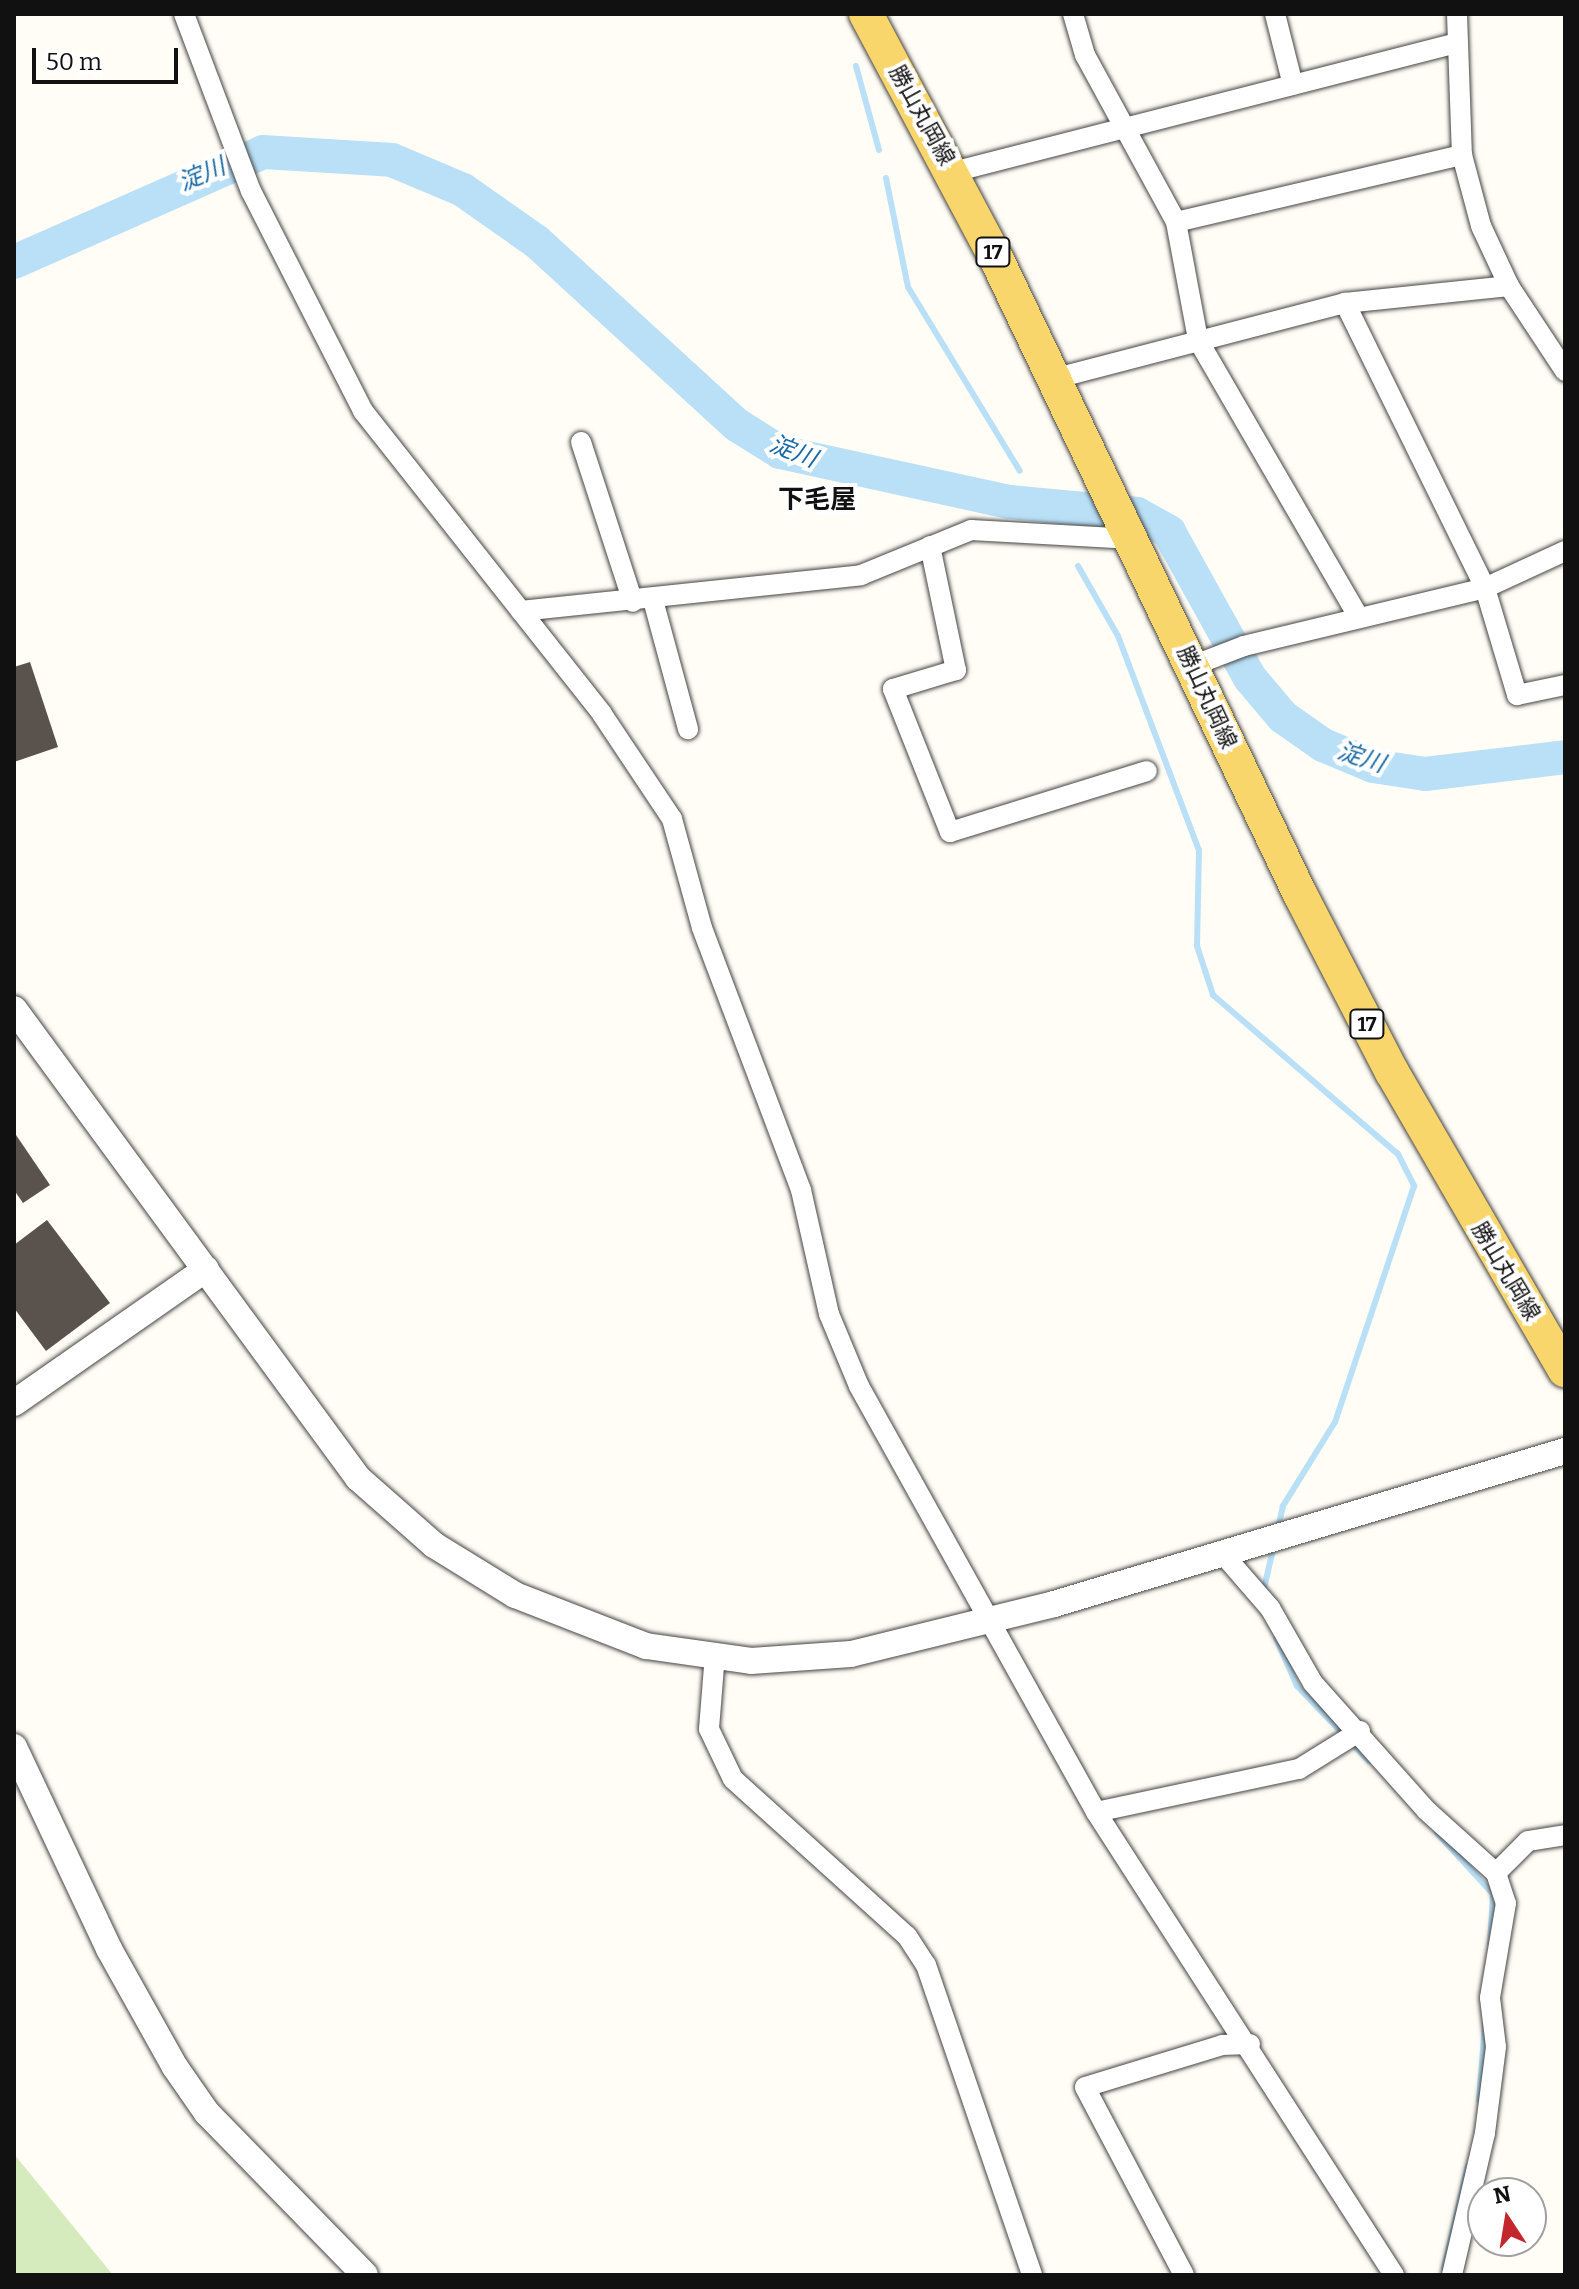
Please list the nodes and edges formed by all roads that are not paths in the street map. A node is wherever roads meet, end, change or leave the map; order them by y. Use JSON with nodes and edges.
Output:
{"nodes":[{"id":1,"x":184,"y":14,"type":"edge"},
{"id":2,"x":866,"y":14,"type":"edge"},
{"id":3,"x":1073,"y":14,"type":"edge"},
{"id":4,"x":1275,"y":14,"type":"edge"},
{"id":5,"x":1457,"y":14,"type":"edge"},
{"id":6,"x":1457,"y":43,"type":"junction"},
{"id":7,"x":1293,"y":85,"type":"junction"},
{"id":8,"x":1129,"y":126,"type":"junction"},
{"id":9,"x":1462,"y":155,"type":"junction"},
{"id":10,"x":953,"y":172,"type":"junction"},
{"id":11,"x":1176,"y":222,"type":"junction"},
{"id":12,"x":1509,"y":286,"type":"junction"},
{"id":13,"x":1345,"y":303,"type":"junction"},
{"id":14,"x":1198,"y":340,"type":"junction"},
{"id":15,"x":1565,"y":371,"type":"edge"},
{"id":16,"x":1053,"y":379,"type":"junction"},
{"id":17,"x":581,"y":442,"type":"dead end"},
{"id":18,"x":1130,"y":533,"type":"junction"},
{"id":19,"x":930,"y":546,"type":"junction"},
{"id":20,"x":1565,"y":551,"type":"edge"},
{"id":21,"x":1485,"y":588,"type":"junction"},
{"id":22,"x":643,"y":601,"type":"junction"},
{"id":23,"x":521,"y":611,"type":"junction"},
{"id":24,"x":1359,"y":618,"type":"junction"},
{"id":25,"x":1200,"y":663,"type":"junction"},
{"id":26,"x":1565,"y":685,"type":"edge"},
{"id":27,"x":688,"y":729,"type":"dead end"},
{"id":28,"x":1147,"y":771,"type":"dead end"},
{"id":29,"x":14,"y":1009,"type":"edge"},
{"id":30,"x":206,"y":1269,"type":"junction"},
{"id":31,"x":1565,"y":1370,"type":"edge"},
{"id":32,"x":14,"y":1403,"type":"edge"},
{"id":33,"x":1565,"y":1451,"type":"edge"},
{"id":34,"x":1223,"y":1554,"type":"junction"},
{"id":35,"x":987,"y":1622,"type":"junction"},
{"id":36,"x":715,"y":1654,"type":"junction"},
{"id":37,"x":1360,"y":1731,"type":"junction"},
{"id":38,"x":14,"y":1747,"type":"edge"},
{"id":39,"x":1096,"y":1812,"type":"junction"},
{"id":40,"x":1565,"y":1835,"type":"edge"},
{"id":41,"x":1496,"y":1873,"type":"junction"},
{"id":42,"x":1250,"y":2044,"type":"junction"},
{"id":43,"x":365,"y":2275,"type":"edge"},
{"id":44,"x":1032,"y":2275,"type":"edge"},
{"id":45,"x":1184,"y":2275,"type":"edge"},
{"id":46,"x":1394,"y":2275,"type":"edge"},
{"id":47,"x":1452,"y":2275,"type":"edge"}],
"edges":[{"from":1,"to":23,"type":"street"},
{"from":2,"to":10,"type":"main road","name":"勝山丸岡線","number":"17"},
{"from":3,"to":8,"type":"street"},
{"from":4,"to":7,"type":"street"},
{"from":5,"to":6,"type":"street"},
{"from":6,"to":7,"type":"street"},
{"from":6,"to":9,"type":"street"},
{"from":7,"to":8,"type":"street"},
{"from":8,"to":10,"type":"street"},
{"from":8,"to":11,"type":"street"},
{"from":9,"to":11,"type":"street"},
{"from":9,"to":12,"type":"street"},
{"from":10,"to":16,"type":"main road","name":"勝山丸岡線","number":"17"},
{"from":11,"to":14,"type":"street"},
{"from":12,"to":13,"type":"street"},
{"from":12,"to":15,"type":"street"},
{"from":13,"to":14,"type":"street"},
{"from":13,"to":21,"type":"street"},
{"from":14,"to":16,"type":"street"},
{"from":14,"to":24,"type":"street"},
{"from":16,"to":18,"type":"main road","name":"勝山丸岡線","number":"17"},
{"from":17,"to":22,"type":"street"},
{"from":18,"to":19,"type":"street"},
{"from":18,"to":25,"type":"main road","name":"勝山丸岡線","number":"17"},
{"from":19,"to":22,"type":"street"},
{"from":19,"to":28,"type":"street"},
{"from":20,"to":21,"type":"street"},
{"from":21,"to":24,"type":"street"},
{"from":21,"to":26,"type":"street"},
{"from":22,"to":23,"type":"street"},
{"from":22,"to":27,"type":"street"},
{"from":23,"to":35,"type":"street"},
{"from":24,"to":25,"type":"street"},
{"from":25,"to":31,"type":"main road","name":"勝山丸岡線","number":"17"},
{"from":29,"to":30,"type":"street"},
{"from":30,"to":32,"type":"street"},
{"from":30,"to":36,"type":"street"},
{"from":33,"to":34,"type":"street"},
{"from":34,"to":35,"type":"street"},
{"from":34,"to":37,"type":"street"},
{"from":35,"to":36,"type":"street"},
{"from":35,"to":39,"type":"street"},
{"from":36,"to":44,"type":"street"},
{"from":37,"to":39,"type":"street"},
{"from":37,"to":41,"type":"street"},
{"from":38,"to":43,"type":"street"},
{"from":39,"to":42,"type":"street"},
{"from":40,"to":41,"type":"street"},
{"from":41,"to":47,"type":"street"},
{"from":42,"to":45,"type":"street"},
{"from":42,"to":46,"type":"street"}]}
